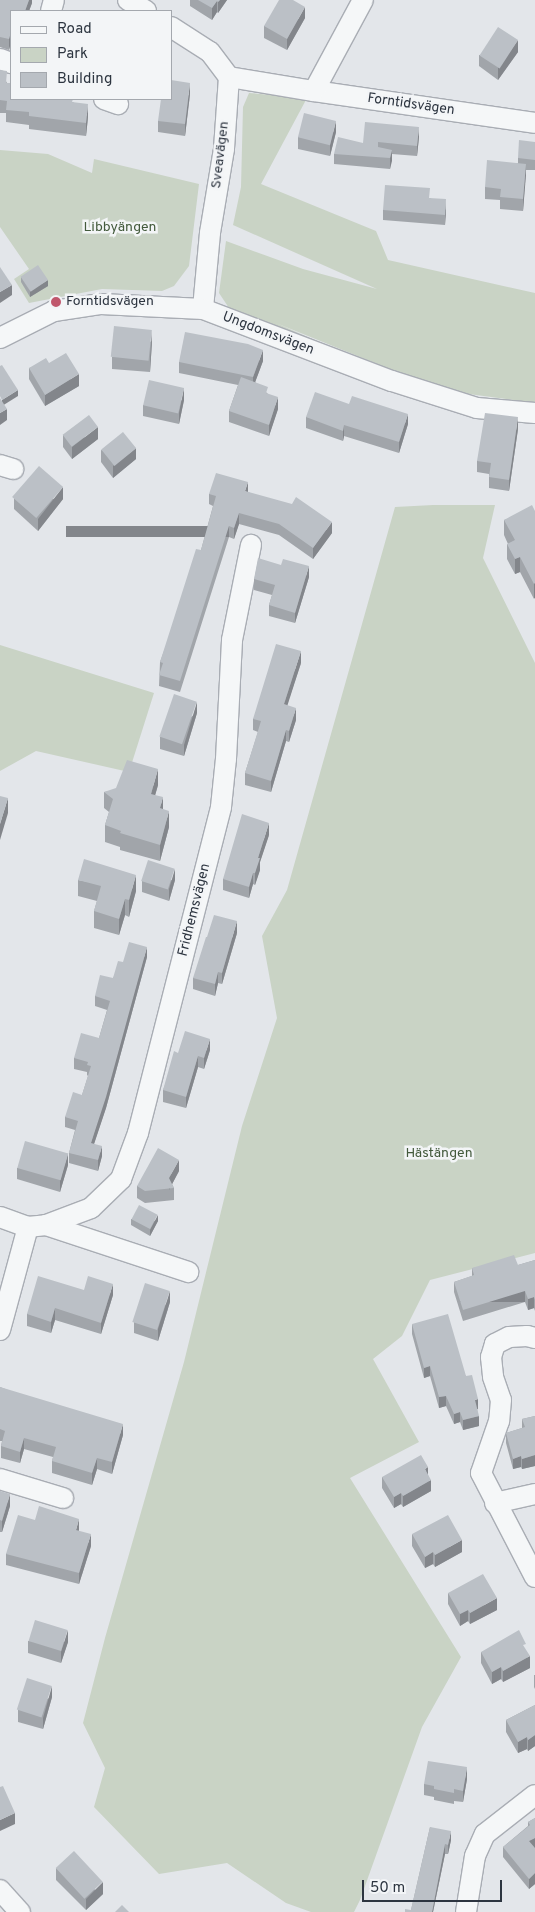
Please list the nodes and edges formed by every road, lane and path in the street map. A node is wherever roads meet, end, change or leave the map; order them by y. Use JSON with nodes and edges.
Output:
{"nodes":[{"id":1,"x":128,"y":0,"type":"edge"},
{"id":2,"x":363,"y":0,"type":"edge"},
{"id":3,"x":144,"y":10,"type":"edge"},
{"id":4,"x":172,"y":28,"type":"edge"},
{"id":5,"x":229,"y":76,"type":"junction"},
{"id":6,"x":314,"y":92,"type":"junction"},
{"id":7,"x":535,"y":123,"type":"edge"},
{"id":8,"x":204,"y":309,"type":"junction"},
{"id":9,"x":0,"y":338,"type":"edge"},
{"id":10,"x":535,"y":413,"type":"edge"},
{"id":11,"x":250,"y":545,"type":"dead end"},
{"id":12,"x":0,"y":1217,"type":"edge"},
{"id":13,"x":37,"y":1226,"type":"junction"},
{"id":14,"x":188,"y":1272,"type":"dead end"},
{"id":15,"x":0,"y":1330,"type":"edge"},
{"id":16,"x":535,"y":1338,"type":"edge"},
{"id":17,"x":0,"y":1479,"type":"edge"},
{"id":18,"x":535,"y":1494,"type":"edge"},
{"id":19,"x":63,"y":1498,"type":"dead end"},
{"id":20,"x":495,"y":1503,"type":"junction"},
{"id":21,"x":535,"y":1577,"type":"edge"},
{"id":22,"x":535,"y":1796,"type":"edge"},
{"id":23,"x":0,"y":1890,"type":"edge"},
{"id":24,"x":20,"y":1912,"type":"edge"},
{"id":25,"x":466,"y":1912,"type":"edge"}],
"edges":[{"from":1,"to":3,"type":"street"},
{"from":2,"to":6,"type":"street"},
{"from":4,"to":5,"type":"street"},
{"from":5,"to":6,"type":"street","name":"Forntidsvägen"},
{"from":5,"to":8,"type":"street","name":"Sveavägen"},
{"from":6,"to":7,"type":"street","name":"Forntidsvägen"},
{"from":8,"to":9,"type":"street","name":"Ungdomsvägen"},
{"from":8,"to":10,"type":"street","name":"Ungdomsvägen"},
{"from":11,"to":13,"type":"street","name":"Fridhemsvägen"},
{"from":12,"to":13,"type":"street"},
{"from":13,"to":14,"type":"street"},
{"from":13,"to":15,"type":"street"},
{"from":16,"to":20,"type":"street"},
{"from":17,"to":19,"type":"street"},
{"from":18,"to":20,"type":"street"},
{"from":20,"to":21,"type":"street"},
{"from":22,"to":25,"type":"street"},
{"from":23,"to":24,"type":"street"}]}
